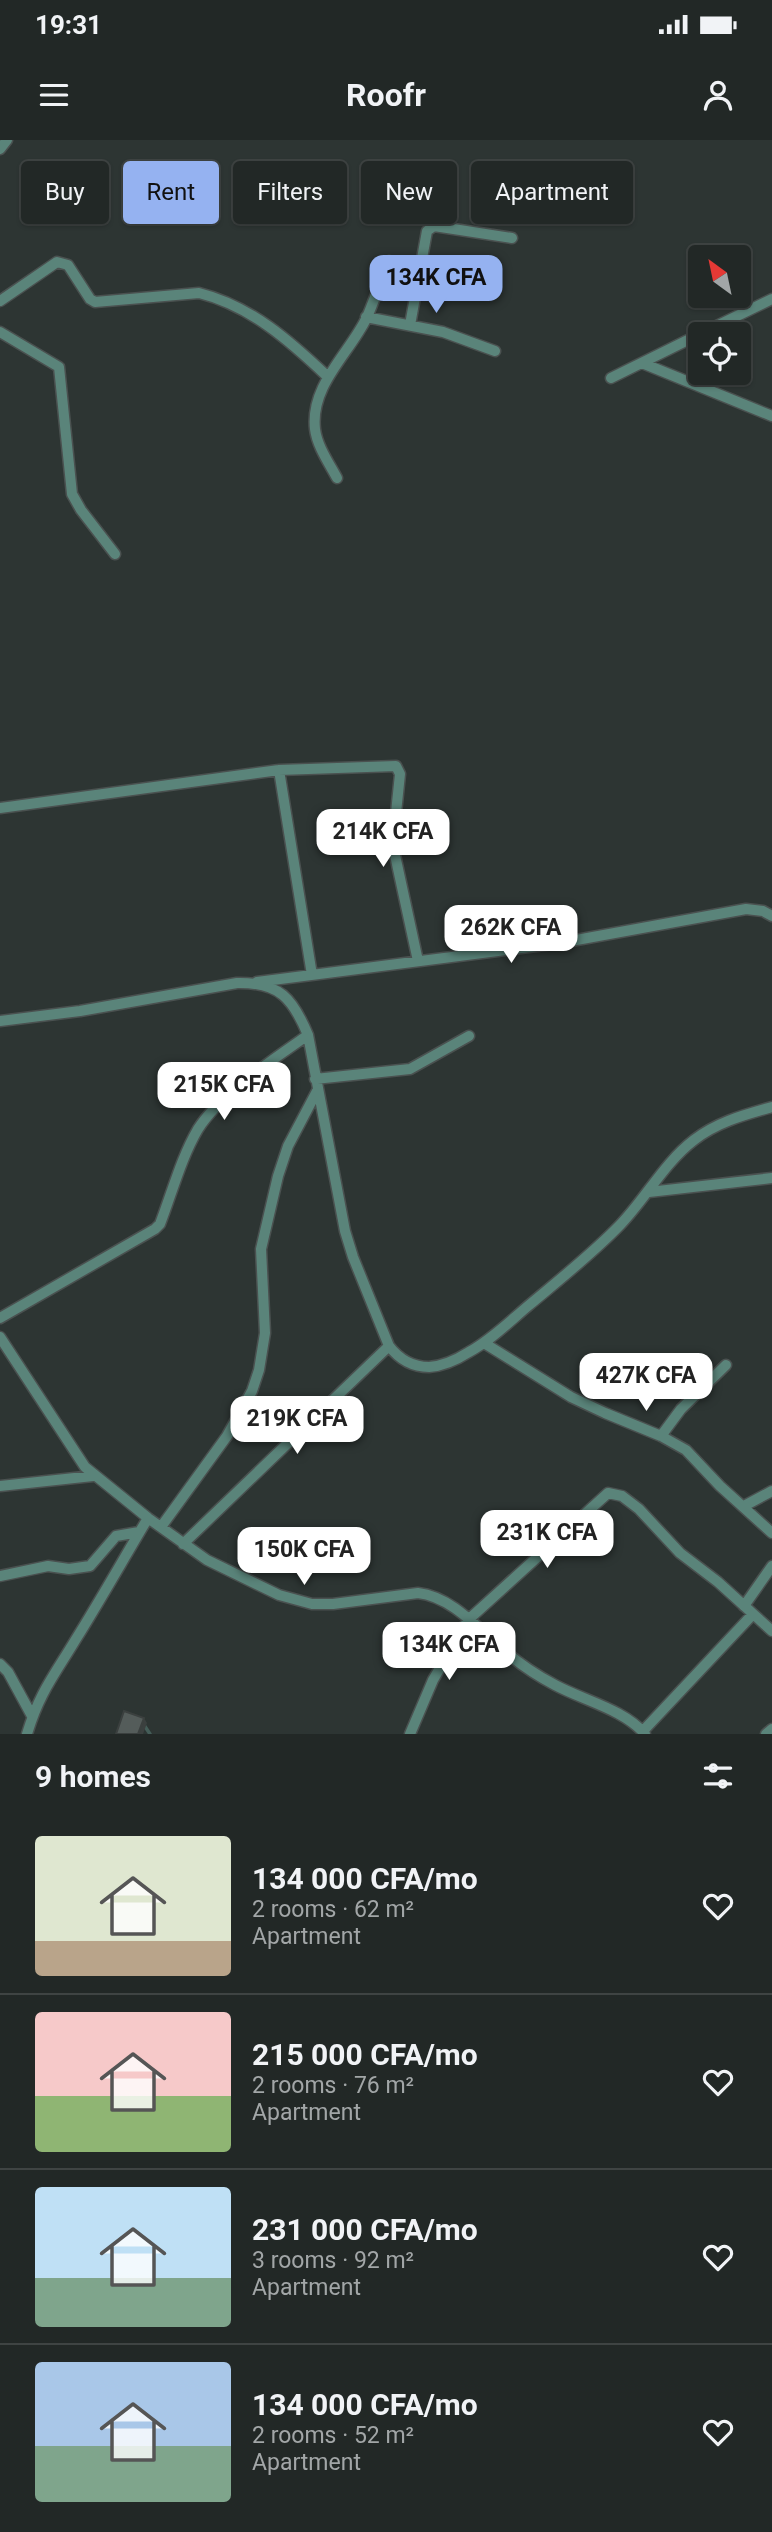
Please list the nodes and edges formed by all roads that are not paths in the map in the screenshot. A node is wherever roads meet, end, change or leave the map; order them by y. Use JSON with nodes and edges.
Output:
{"nodes":[{"id":1,"x":9,"y":140,"type":"edge"},
{"id":2,"x":0,"y":149,"type":"edge"},
{"id":3,"x":512,"y":238,"type":"dead end"},
{"id":4,"x":388,"y":261,"type":"dead end"},
{"id":5,"x":772,"y":299,"type":"edge"},
{"id":6,"x":0,"y":301,"type":"edge"},
{"id":7,"x":366,"y":317,"type":"junction"},
{"id":8,"x":725,"y":322,"type":"edge"},
{"id":9,"x":410,"y":326,"type":"junction"},
{"id":10,"x":0,"y":332,"type":"edge"},
{"id":11,"x":688,"y":340,"type":"edge"},
{"id":12,"x":495,"y":351,"type":"dead end"},
{"id":13,"x":642,"y":363,"type":"junction"},
{"id":14,"x":328,"y":377,"type":"junction"},
{"id":15,"x":611,"y":378,"type":"dead end"},
{"id":16,"x":772,"y":416,"type":"edge"},
{"id":17,"x":337,"y":478,"type":"dead end"},
{"id":18,"x":115,"y":554,"type":"dead end"},
{"id":19,"x":279,"y":770,"type":"junction"},
{"id":20,"x":0,"y":808,"type":"edge"},
{"id":21,"x":772,"y":916,"type":"edge"},
{"id":22,"x":418,"y":961,"type":"junction"},
{"id":23,"x":312,"y":975,"type":"junction"},
{"id":24,"x":253,"y":982,"type":"junction"},
{"id":25,"x":0,"y":1021,"type":"edge"},
{"id":26,"x":308,"y":1035,"type":"junction"},
{"id":27,"x":469,"y":1037,"type":"dead end"},
{"id":28,"x":315,"y":1079,"type":"junction"},
{"id":29,"x":317,"y":1090,"type":"junction"},
{"id":30,"x":772,"y":1107,"type":"edge"},
{"id":31,"x":772,"y":1178,"type":"edge"},
{"id":32,"x":649,"y":1192,"type":"junction"},
{"id":33,"x":0,"y":1318,"type":"edge"},
{"id":34,"x":0,"y":1337,"type":"edge"},
{"id":35,"x":484,"y":1343,"type":"junction"},
{"id":36,"x":389,"y":1346,"type":"junction"},
{"id":37,"x":726,"y":1365,"type":"dead end"},
{"id":38,"x":661,"y":1436,"type":"junction"},
{"id":39,"x":93,"y":1476,"type":"junction"},
{"id":40,"x":0,"y":1486,"type":"edge"},
{"id":41,"x":772,"y":1491,"type":"edge"},
{"id":42,"x":744,"y":1506,"type":"junction"},
{"id":43,"x":148,"y":1518,"type":"junction"},
{"id":44,"x":161,"y":1527,"type":"junction"},
{"id":45,"x":139,"y":1532,"type":"junction"},
{"id":46,"x":772,"y":1533,"type":"edge"},
{"id":47,"x":183,"y":1544,"type":"junction"},
{"id":48,"x":772,"y":1566,"type":"edge"},
{"id":49,"x":0,"y":1576,"type":"edge"},
{"id":50,"x":744,"y":1606,"type":"junction"},
{"id":51,"x":753,"y":1614,"type":"junction"},
{"id":52,"x":468,"y":1620,"type":"junction"},
{"id":53,"x":772,"y":1631,"type":"edge"},
{"id":54,"x":0,"y":1664,"type":"edge"},
{"id":55,"x":32,"y":1716,"type":"junction"},
{"id":56,"x":772,"y":1729,"type":"edge"},
{"id":57,"x":644,"y":1733,"type":"edge"},
{"id":58,"x":27,"y":1734,"type":"edge"},
{"id":59,"x":410,"y":1734,"type":"edge"},
{"id":60,"x":766,"y":1734,"type":"edge"}],
"edges":[{"from":1,"to":2,"type":"street"},
{"from":3,"to":9,"type":"street"},
{"from":4,"to":7,"type":"street"},
{"from":5,"to":8,"type":"street"},
{"from":6,"to":14,"type":"street"},
{"from":7,"to":9,"type":"street"},
{"from":7,"to":14,"type":"street"},
{"from":9,"to":12,"type":"street"},
{"from":10,"to":18,"type":"street"},
{"from":11,"to":13,"type":"street"},
{"from":13,"to":15,"type":"street"},
{"from":13,"to":16,"type":"street"},
{"from":14,"to":17,"type":"street"},
{"from":19,"to":20,"type":"street"},
{"from":19,"to":22,"type":"street"},
{"from":19,"to":23,"type":"street"},
{"from":21,"to":22,"type":"street"},
{"from":22,"to":23,"type":"street"},
{"from":23,"to":24,"type":"street"},
{"from":24,"to":25,"type":"street"},
{"from":24,"to":26,"type":"street"},
{"from":26,"to":28,"type":"street"},
{"from":26,"to":33,"type":"street"},
{"from":27,"to":28,"type":"street"},
{"from":28,"to":29,"type":"street"},
{"from":29,"to":36,"type":"street"},
{"from":29,"to":44,"type":"street"},
{"from":30,"to":32,"type":"street"},
{"from":31,"to":32,"type":"street"},
{"from":32,"to":35,"type":"street"},
{"from":34,"to":39,"type":"street"},
{"from":35,"to":36,"type":"street"},
{"from":35,"to":38,"type":"street"},
{"from":36,"to":47,"type":"street"},
{"from":37,"to":38,"type":"street"},
{"from":38,"to":42,"type":"street"},
{"from":39,"to":40,"type":"street"},
{"from":39,"to":43,"type":"street"},
{"from":41,"to":42,"type":"street"},
{"from":42,"to":46,"type":"street"},
{"from":43,"to":44,"type":"street"},
{"from":43,"to":45,"type":"street"},
{"from":44,"to":47,"type":"street"},
{"from":45,"to":49,"type":"street"},
{"from":45,"to":55,"type":"street"},
{"from":47,"to":52,"type":"street"},
{"from":48,"to":50,"type":"street"},
{"from":50,"to":51,"type":"street"},
{"from":50,"to":52,"type":"street"},
{"from":51,"to":53,"type":"street"},
{"from":51,"to":57,"type":"street"},
{"from":52,"to":57,"type":"street"},
{"from":52,"to":59,"type":"street"},
{"from":54,"to":55,"type":"street"},
{"from":55,"to":58,"type":"street"},
{"from":56,"to":60,"type":"street"}]}
